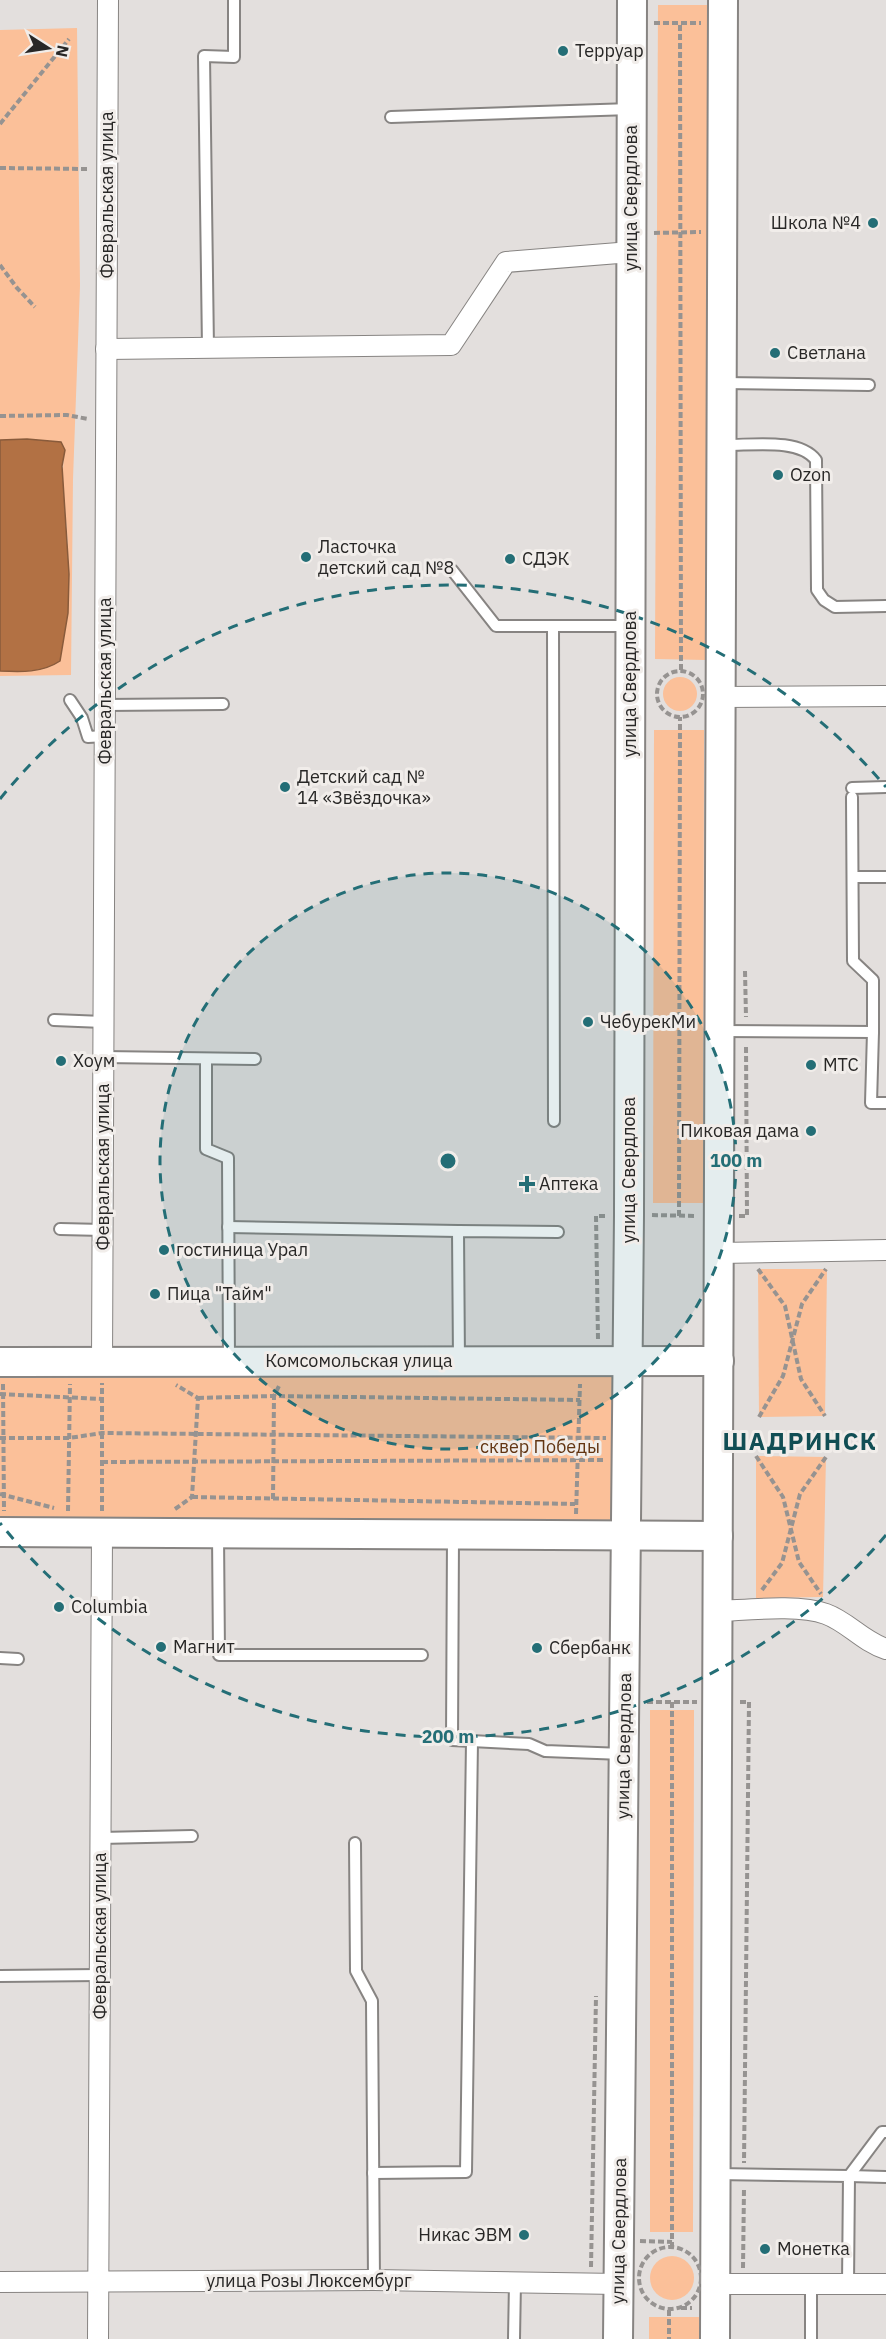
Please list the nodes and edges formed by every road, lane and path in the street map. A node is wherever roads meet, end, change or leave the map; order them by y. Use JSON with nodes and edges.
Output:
{"nodes":[{"id":1,"x":108,"y":0,"type":"edge"},
{"id":2,"x":234,"y":0,"type":"edge"},
{"id":3,"x":632,"y":0,"type":"edge"},
{"id":4,"x":723,"y":11,"type":"edge"},
{"id":5,"x":69,"y":39,"type":"dead end"},
{"id":6,"x":632,"y":109,"type":"junction"},
{"id":7,"x":391,"y":117,"type":"dead end"},
{"id":8,"x":0,"y":124,"type":"edge"},
{"id":9,"x":0,"y":168,"type":"edge"},
{"id":10,"x":107,"y":169,"type":"junction"},
{"id":11,"x":631,"y":252,"type":"junction"},
{"id":12,"x":0,"y":265,"type":"edge"},
{"id":13,"x":35,"y":307,"type":"dead end"},
{"id":14,"x":208,"y":348,"type":"junction"},
{"id":15,"x":106,"y":349,"type":"junction"},
{"id":16,"x":722,"y":383,"type":"junction"},
{"id":17,"x":869,"y":385,"type":"dead end"},
{"id":18,"x":0,"y":416,"type":"edge"},
{"id":19,"x":106,"y":424,"type":"junction"},
{"id":20,"x":722,"y":446,"type":"junction"},
{"id":21,"x":452,"y":570,"type":"dead end"},
{"id":22,"x":886,"y":606,"type":"edge"},
{"id":23,"x":553,"y":626,"type":"junction"},
{"id":24,"x":630,"y":626,"type":"junction"},
{"id":25,"x":681,"y":670,"type":"junction"},
{"id":26,"x":886,"y":696,"type":"edge"},
{"id":27,"x":721,"y":697,"type":"junction"},
{"id":28,"x":70,"y":700,"type":"dead end"},
{"id":29,"x":224,"y":704,"type":"dead end"},
{"id":30,"x":105,"y":705,"type":"junction"},
{"id":31,"x":680,"y":717,"type":"junction"},
{"id":32,"x":105,"y":736,"type":"junction"},
{"id":33,"x":886,"y":788,"type":"edge"},
{"id":34,"x":853,"y":877,"type":"junction"},
{"id":35,"x":886,"y":877,"type":"edge"},
{"id":36,"x":54,"y":1020,"type":"dead end"},
{"id":37,"x":104,"y":1022,"type":"junction"},
{"id":38,"x":720,"y":1031,"type":"junction"},
{"id":39,"x":873,"y":1032,"type":"junction"},
{"id":40,"x":104,"y":1057,"type":"junction"},
{"id":41,"x":206,"y":1059,"type":"junction"},
{"id":42,"x":255,"y":1059,"type":"dead end"},
{"id":43,"x":886,"y":1103,"type":"edge"},
{"id":44,"x":554,"y":1121,"type":"dead end"},
{"id":45,"x":679,"y":1216,"type":"dead end"},
{"id":46,"x":228,"y":1227,"type":"junction"},
{"id":47,"x":60,"y":1229,"type":"dead end"},
{"id":48,"x":103,"y":1230,"type":"junction"},
{"id":49,"x":458,"y":1232,"type":"junction"},
{"id":50,"x":558,"y":1232,"type":"dead end"},
{"id":51,"x":886,"y":1250,"type":"edge"},
{"id":52,"x":719,"y":1253,"type":"junction"},
{"id":53,"x":758,"y":1269,"type":"dead end"},
{"id":54,"x":826,"y":1269,"type":"dead end"},
{"id":55,"x":793,"y":1341,"type":"junction"},
{"id":56,"x":229,"y":1361,"type":"junction"},
{"id":57,"x":290,"y":1361,"type":"junction"},
{"id":58,"x":459,"y":1361,"type":"junction"},
{"id":59,"x":580,"y":1361,"type":"junction"},
{"id":60,"x":628,"y":1361,"type":"junction"},
{"id":61,"x":719,"y":1361,"type":"junction"},
{"id":62,"x":2,"y":1362,"type":"edge"},
{"id":63,"x":70,"y":1362,"type":"junction"},
{"id":64,"x":102,"y":1362,"type":"junction"},
{"id":65,"x":167,"y":1380,"type":"dead end"},
{"id":66,"x":2,"y":1394,"type":"edge"},
{"id":67,"x":274,"y":1396,"type":"junction"},
{"id":68,"x":70,"y":1398,"type":"junction"},
{"id":69,"x":198,"y":1398,"type":"junction"},
{"id":70,"x":102,"y":1399,"type":"junction"},
{"id":71,"x":580,"y":1400,"type":"junction"},
{"id":72,"x":825,"y":1416,"type":"dead end"},
{"id":73,"x":759,"y":1417,"type":"dead end"},
{"id":74,"x":102,"y":1433,"type":"junction"},
{"id":75,"x":196,"y":1434,"type":"junction"},
{"id":76,"x":273,"y":1434,"type":"junction"},
{"id":77,"x":578,"y":1437,"type":"junction"},
{"id":78,"x":69,"y":1438,"type":"junction"},
{"id":79,"x":1,"y":1439,"type":"edge"},
{"id":80,"x":628,"y":1449,"type":"junction"},
{"id":81,"x":756,"y":1456,"type":"dead end"},
{"id":82,"x":826,"y":1457,"type":"dead end"},
{"id":83,"x":578,"y":1460,"type":"junction"},
{"id":84,"x":194,"y":1461,"type":"junction"},
{"id":85,"x":273,"y":1461,"type":"junction"},
{"id":86,"x":102,"y":1462,"type":"junction"},
{"id":87,"x":2,"y":1494,"type":"edge"},
{"id":88,"x":192,"y":1497,"type":"junction"},
{"id":89,"x":273,"y":1499,"type":"junction"},
{"id":90,"x":575,"y":1504,"type":"junction"},
{"id":91,"x":68,"y":1522,"type":"junction"},
{"id":92,"x":791,"y":1529,"type":"junction"},
{"id":93,"x":2,"y":1532,"type":"edge"},
{"id":94,"x":102,"y":1532,"type":"junction"},
{"id":95,"x":141,"y":1533,"type":"junction"},
{"id":96,"x":218,"y":1533,"type":"junction"},
{"id":97,"x":627,"y":1535,"type":"junction"},
{"id":98,"x":453,"y":1536,"type":"junction"},
{"id":99,"x":576,"y":1536,"type":"junction"},
{"id":100,"x":718,"y":1536,"type":"junction"},
{"id":101,"x":823,"y":1597,"type":"dead end"},
{"id":102,"x":756,"y":1598,"type":"dead end"},
{"id":103,"x":718,"y":1611,"type":"junction"},
{"id":104,"x":886,"y":1649,"type":"edge"},
{"id":105,"x":422,"y":1656,"type":"dead end"},
{"id":106,"x":0,"y":1659,"type":"edge"},
{"id":107,"x":18,"y":1659,"type":"dead end"},
{"id":108,"x":625,"y":1702,"type":"junction"},
{"id":109,"x":672,"y":1702,"type":"junction"},
{"id":110,"x":717,"y":1702,"type":"junction"},
{"id":111,"x":472,"y":1741,"type":"junction"},
{"id":112,"x":624,"y":1754,"type":"junction"},
{"id":113,"x":192,"y":1836,"type":"dead end"},
{"id":114,"x":100,"y":1838,"type":"junction"},
{"id":115,"x":355,"y":1843,"type":"dead end"},
{"id":116,"x":100,"y":1975,"type":"junction"},
{"id":117,"x":0,"y":1976,"type":"edge"},
{"id":118,"x":596,"y":1992,"type":"dead end"},
{"id":119,"x":886,"y":2132,"type":"edge"},
{"id":120,"x":374,"y":2173,"type":"junction"},
{"id":121,"x":716,"y":2174,"type":"junction"},
{"id":122,"x":744,"y":2174,"type":"junction"},
{"id":123,"x":849,"y":2176,"type":"junction"},
{"id":124,"x":886,"y":2177,"type":"edge"},
{"id":125,"x":672,"y":2246,"type":"junction"},
{"id":126,"x":374,"y":2280,"type":"junction"},
{"id":127,"x":0,"y":2282,"type":"edge"},
{"id":128,"x":99,"y":2282,"type":"junction"},
{"id":129,"x":515,"y":2282,"type":"junction"},
{"id":130,"x":604,"y":2283,"type":"junction"},
{"id":131,"x":743,"y":2284,"type":"junction"},
{"id":132,"x":811,"y":2284,"type":"junction"},
{"id":133,"x":848,"y":2284,"type":"junction"},
{"id":134,"x":886,"y":2284,"type":"edge"},
{"id":135,"x":715,"y":2296,"type":"junction"},
{"id":136,"x":681,"y":2308,"type":"junction"},
{"id":137,"x":669,"y":2310,"type":"junction"},
{"id":138,"x":98,"y":2339,"type":"edge"},
{"id":139,"x":514,"y":2339,"type":"edge"},
{"id":140,"x":618,"y":2339,"type":"edge"},
{"id":141,"x":669,"y":2339,"type":"edge"},
{"id":142,"x":715,"y":2339,"type":"edge"},
{"id":143,"x":811,"y":2339,"type":"edge"}],
"edges":[{"from":1,"to":10,"type":"street","name":"Февральская улица"},
{"from":2,"to":14,"type":"lane"},
{"from":3,"to":6,"type":"main road","name":"улица Свердлова"},
{"from":4,"to":16,"type":"main road"},
{"from":4,"to":25,"type":"path"},
{"from":5,"to":8,"type":"path"},
{"from":6,"to":7,"type":"lane"},
{"from":6,"to":11,"type":"main road","name":"улица Свердлова"},
{"from":9,"to":10,"type":"path"},
{"from":10,"to":15,"type":"street","name":"Февральская улица"},
{"from":11,"to":14,"type":"street"},
{"from":11,"to":24,"type":"main road","name":"улица Свердлова"},
{"from":12,"to":13,"type":"path"},
{"from":14,"to":15,"type":"street"},
{"from":15,"to":19,"type":"street","name":"Февральская улица"},
{"from":16,"to":17,"type":"lane"},
{"from":16,"to":20,"type":"main road"},
{"from":18,"to":19,"type":"path"},
{"from":19,"to":30,"type":"street","name":"Февральская улица"},
{"from":20,"to":22,"type":"lane"},
{"from":20,"to":27,"type":"main road"},
{"from":21,"to":23,"type":"lane"},
{"from":23,"to":24,"type":"lane"},
{"from":23,"to":44,"type":"lane"},
{"from":24,"to":60,"type":"main road","name":"улица Свердлова"},
{"from":25,"to":31,"type":"path"},
{"from":25,"to":31,"type":"path"},
{"from":26,"to":27,"type":"street"},
{"from":27,"to":38,"type":"main road"},
{"from":28,"to":32,"type":"lane"},
{"from":29,"to":30,"type":"lane"},
{"from":30,"to":32,"type":"street","name":"Февральская улица"},
{"from":31,"to":45,"type":"path"},
{"from":32,"to":37,"type":"street","name":"Февральская улица"},
{"from":33,"to":34,"type":"lane"},
{"from":34,"to":35,"type":"lane"},
{"from":34,"to":39,"type":"lane"},
{"from":36,"to":37,"type":"lane"},
{"from":37,"to":40,"type":"street","name":"Февральская улица"},
{"from":38,"to":39,"type":"lane"},
{"from":38,"to":52,"type":"main road"},
{"from":39,"to":43,"type":"lane"},
{"from":40,"to":41,"type":"lane"},
{"from":40,"to":48,"type":"street","name":"Февральская улица"},
{"from":41,"to":42,"type":"lane"},
{"from":41,"to":46,"type":"lane"},
{"from":46,"to":49,"type":"lane"},
{"from":46,"to":56,"type":"lane"},
{"from":47,"to":48,"type":"lane"},
{"from":48,"to":64,"type":"street","name":"Февральская улица"},
{"from":49,"to":50,"type":"lane"},
{"from":49,"to":58,"type":"lane"},
{"from":51,"to":52,"type":"street"},
{"from":52,"to":61,"type":"main road"},
{"from":53,"to":55,"type":"path"},
{"from":54,"to":55,"type":"path"},
{"from":55,"to":72,"type":"path"},
{"from":55,"to":73,"type":"path"},
{"from":56,"to":57,"type":"main road","name":"Комсомольская улица"},
{"from":56,"to":64,"type":"main road","name":"Комсомольская улица"},
{"from":57,"to":58,"type":"main road","name":"Комсомольская улица"},
{"from":57,"to":67,"type":"path"},
{"from":58,"to":59,"type":"main road","name":"Комсомольская улица"},
{"from":59,"to":60,"type":"main road","name":"Комсомольская улица"},
{"from":59,"to":71,"type":"path"},
{"from":60,"to":61,"type":"main road","name":"Комсомольская улица"},
{"from":60,"to":80,"type":"main road","name":"улица Свердлова"},
{"from":61,"to":100,"type":"main road"},
{"from":62,"to":63,"type":"main road","name":"Комсомольская улица"},
{"from":62,"to":66,"type":"path"},
{"from":63,"to":64,"type":"main road","name":"Комсомольская улица"},
{"from":63,"to":68,"type":"path"},
{"from":64,"to":70,"type":"path"},
{"from":65,"to":69,"type":"path"},
{"from":66,"to":68,"type":"path"},
{"from":66,"to":79,"type":"path"},
{"from":67,"to":69,"type":"path"},
{"from":67,"to":71,"type":"path"},
{"from":67,"to":76,"type":"path"},
{"from":68,"to":70,"type":"path"},
{"from":68,"to":78,"type":"path"},
{"from":69,"to":75,"type":"path"},
{"from":70,"to":74,"type":"path"},
{"from":71,"to":77,"type":"path"},
{"from":74,"to":75,"type":"path"},
{"from":74,"to":78,"type":"path"},
{"from":74,"to":86,"type":"path"},
{"from":75,"to":76,"type":"path"},
{"from":75,"to":84,"type":"path"},
{"from":76,"to":77,"type":"path"},
{"from":76,"to":85,"type":"path"},
{"from":77,"to":80,"type":"path"},
{"from":77,"to":83,"type":"path"},
{"from":78,"to":79,"type":"path"},
{"from":78,"to":91,"type":"path"},
{"from":79,"to":87,"type":"path"},
{"from":80,"to":83,"type":"path"},
{"from":80,"to":97,"type":"main road","name":"улица Свердлова"},
{"from":81,"to":92,"type":"path"},
{"from":82,"to":92,"type":"path"},
{"from":83,"to":85,"type":"path"},
{"from":83,"to":90,"type":"path"},
{"from":84,"to":85,"type":"path"},
{"from":84,"to":86,"type":"path"},
{"from":84,"to":88,"type":"path"},
{"from":85,"to":89,"type":"path"},
{"from":86,"to":94,"type":"path"},
{"from":87,"to":91,"type":"path"},
{"from":87,"to":93,"type":"path"},
{"from":88,"to":89,"type":"path"},
{"from":88,"to":95,"type":"path"},
{"from":89,"to":90,"type":"path"},
{"from":90,"to":99,"type":"path"},
{"from":91,"to":93,"type":"main road"},
{"from":91,"to":94,"type":"main road"},
{"from":92,"to":101,"type":"path"},
{"from":92,"to":102,"type":"path"},
{"from":94,"to":95,"type":"main road"},
{"from":94,"to":114,"type":"street","name":"Февральская улица"},
{"from":95,"to":96,"type":"main road"},
{"from":96,"to":98,"type":"main road"},
{"from":96,"to":105,"type":"lane"},
{"from":97,"to":99,"type":"main road"},
{"from":97,"to":100,"type":"main road"},
{"from":97,"to":108,"type":"main road","name":"улица Свердлова"},
{"from":98,"to":99,"type":"main road"},
{"from":98,"to":111,"type":"lane"},
{"from":100,"to":103,"type":"main road"},
{"from":103,"to":104,"type":"street"},
{"from":103,"to":110,"type":"main road"},
{"from":106,"to":107,"type":"lane"},
{"from":108,"to":109,"type":"path"},
{"from":108,"to":112,"type":"main road","name":"улица Свердлова"},
{"from":109,"to":110,"type":"path"},
{"from":109,"to":125,"type":"path"},
{"from":110,"to":121,"type":"main road"},
{"from":110,"to":122,"type":"path"},
{"from":111,"to":112,"type":"lane"},
{"from":111,"to":120,"type":"lane"},
{"from":112,"to":130,"type":"main road","name":"улица Свердлова"},
{"from":113,"to":114,"type":"lane"},
{"from":114,"to":116,"type":"street","name":"Февральская улица"},
{"from":115,"to":120,"type":"lane"},
{"from":116,"to":117,"type":"lane"},
{"from":116,"to":128,"type":"street","name":"Февральская улица"},
{"from":118,"to":130,"type":"path"},
{"from":119,"to":123,"type":"lane"},
{"from":120,"to":126,"type":"lane"},
{"from":121,"to":122,"type":"lane"},
{"from":121,"to":135,"type":"main road"},
{"from":122,"to":123,"type":"lane"},
{"from":122,"to":131,"type":"path"},
{"from":123,"to":124,"type":"lane"},
{"from":123,"to":133,"type":"lane"},
{"from":125,"to":136,"type":"path"},
{"from":125,"to":137,"type":"path"},
{"from":126,"to":128,"type":"street","name":"улица Розы Люксембург"},
{"from":126,"to":129,"type":"street","name":"улица Розы Люксембург"},
{"from":127,"to":128,"type":"street","name":"улица Розы Люксембург"},
{"from":128,"to":138,"type":"street","name":"Февральская улица"},
{"from":129,"to":130,"type":"street","name":"улица Розы Люксембург"},
{"from":129,"to":139,"type":"lane"},
{"from":130,"to":140,"type":"main road","name":"улица Свердлова"},
{"from":131,"to":132,"type":"street"},
{"from":131,"to":135,"type":"street"},
{"from":132,"to":133,"type":"street"},
{"from":132,"to":143,"type":"lane"},
{"from":133,"to":134,"type":"street"},
{"from":135,"to":136,"type":"path"},
{"from":135,"to":142,"type":"main road"},
{"from":136,"to":137,"type":"path"},
{"from":137,"to":141,"type":"path"}]}
